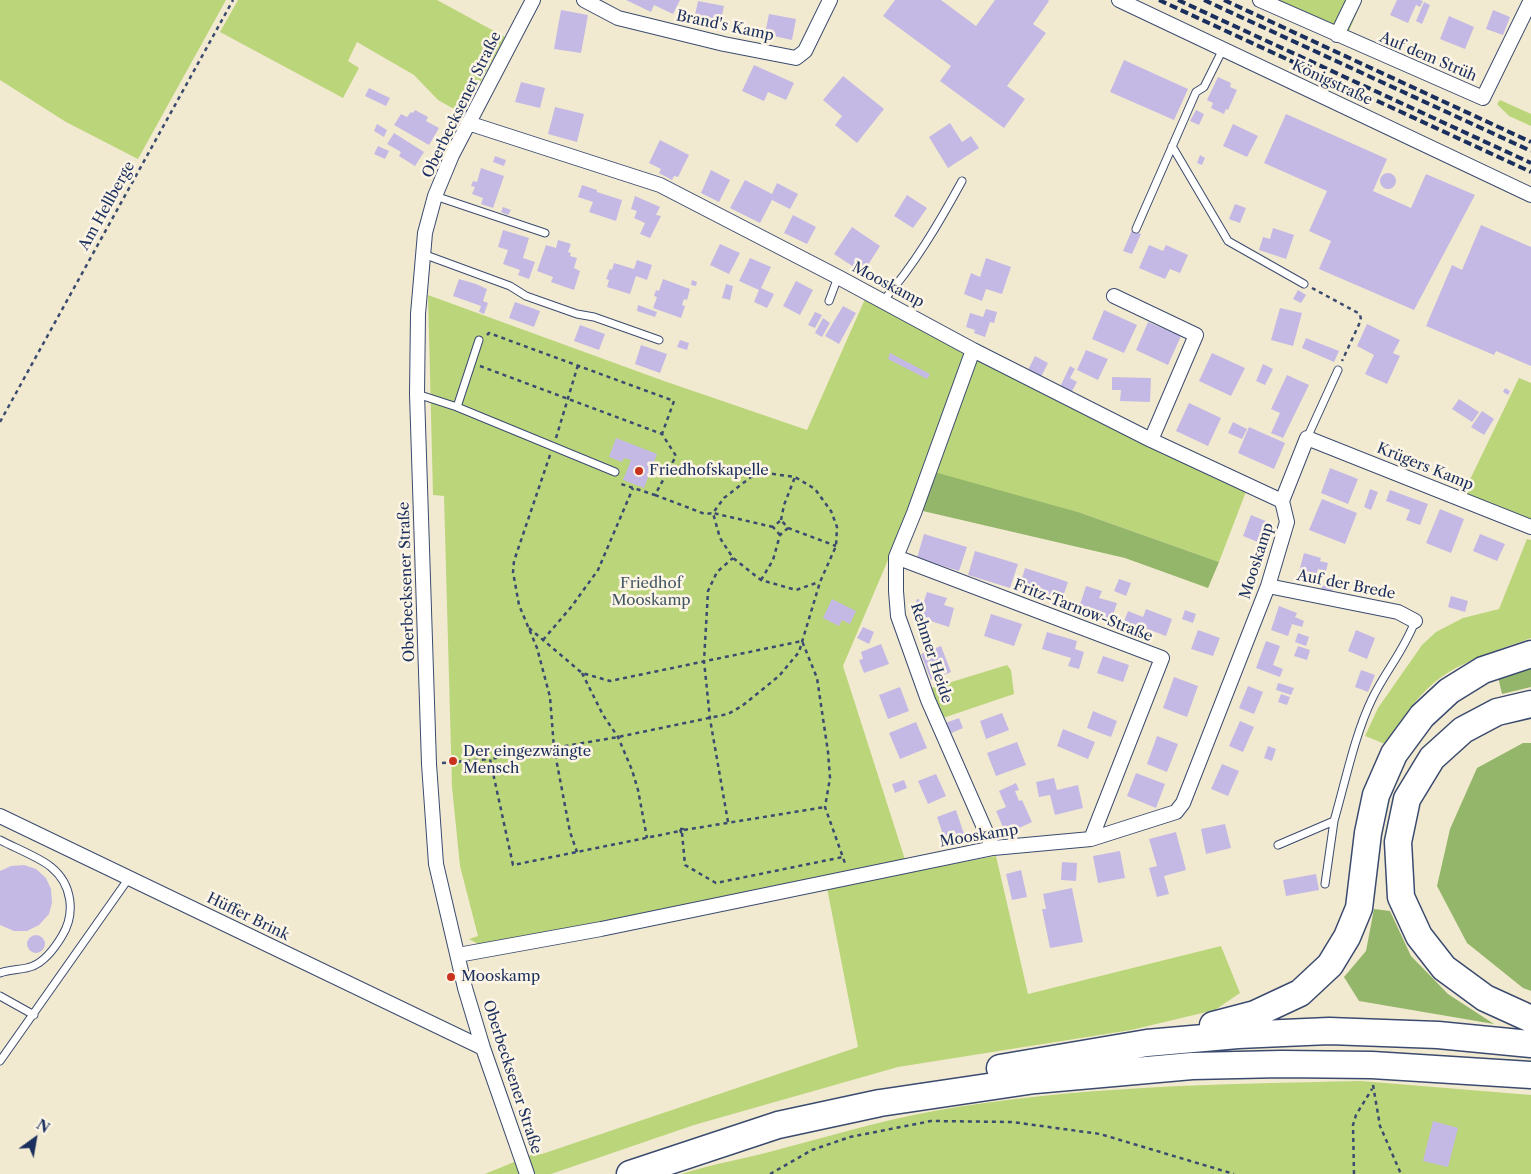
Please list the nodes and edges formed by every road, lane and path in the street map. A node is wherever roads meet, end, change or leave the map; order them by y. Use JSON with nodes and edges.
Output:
{"nodes":[{"id":1,"x":233,"y":0,"type":"edge"},
{"id":2,"x":533,"y":0,"type":"edge"},
{"id":3,"x":584,"y":0,"type":"edge"},
{"id":4,"x":830,"y":0,"type":"edge"},
{"id":5,"x":1119,"y":0,"type":"edge"},
{"id":6,"x":1260,"y":0,"type":"edge"},
{"id":7,"x":1354,"y":0,"type":"edge"},
{"id":8,"x":1531,"y":0,"type":"edge"},
{"id":9,"x":1337,"y":35,"type":"junction"},
{"id":10,"x":1222,"y":49,"type":"junction"},
{"id":11,"x":468,"y":124,"type":"junction"},
{"id":12,"x":1172,"y":146,"type":"junction"},
{"id":13,"x":962,"y":181,"type":"dead end"},
{"id":14,"x":435,"y":196,"type":"junction"},
{"id":15,"x":1531,"y":196,"type":"edge"},
{"id":16,"x":1136,"y":229,"type":"dead end"},
{"id":17,"x":545,"y":233,"type":"dead end"},
{"id":18,"x":423,"y":254,"type":"junction"},
{"id":19,"x":838,"y":276,"type":"junction"},
{"id":20,"x":1304,"y":284,"type":"joint"},
{"id":21,"x":1114,"y":296,"type":"dead end"},
{"id":22,"x":884,"y":301,"type":"junction"},
{"id":23,"x":829,"y":302,"type":"dead end"},
{"id":24,"x":479,"y":340,"type":"joint"},
{"id":25,"x":659,"y":340,"type":"dead end"},
{"id":26,"x":973,"y":350,"type":"junction"},
{"id":27,"x":472,"y":363,"type":"junction"},
{"id":28,"x":578,"y":365,"type":"junction"},
{"id":29,"x":1338,"y":370,"type":"joint"},
{"id":30,"x":417,"y":394,"type":"junction"},
{"id":31,"x":568,"y":398,"type":"junction"},
{"id":32,"x":456,"y":408,"type":"junction"},
{"id":33,"x":0,"y":422,"type":"edge"},
{"id":34,"x":662,"y":434,"type":"junction"},
{"id":35,"x":1307,"y":438,"type":"junction"},
{"id":36,"x":1151,"y":440,"type":"junction"},
{"id":37,"x":553,"y":447,"type":"junction"},
{"id":38,"x":615,"y":472,"type":"joint"},
{"id":39,"x":795,"y":477,"type":"junction"},
{"id":40,"x":633,"y":488,"type":"junction"},
{"id":41,"x":655,"y":495,"type":"junction"},
{"id":42,"x":1282,"y":500,"type":"junction"},
{"id":43,"x":713,"y":513,"type":"junction"},
{"id":44,"x":782,"y":520,"type":"junction"},
{"id":45,"x":773,"y":527,"type":"junction"},
{"id":46,"x":1531,"y":527,"type":"edge"},
{"id":47,"x":788,"y":528,"type":"junction"},
{"id":48,"x":780,"y":535,"type":"junction"},
{"id":49,"x":836,"y":546,"type":"junction"},
{"id":50,"x":733,"y":558,"type":"junction"},
{"id":51,"x":896,"y":558,"type":"junction"},
{"id":52,"x":761,"y":580,"type":"junction"},
{"id":53,"x":820,"y":582,"type":"junction"},
{"id":54,"x":1268,"y":586,"type":"junction"},
{"id":55,"x":1415,"y":621,"type":"joint"},
{"id":56,"x":529,"y":628,"type":"junction"},
{"id":57,"x":543,"y":640,"type":"junction"},
{"id":58,"x":802,"y":640,"type":"junction"},
{"id":59,"x":1531,"y":654,"type":"edge"},
{"id":60,"x":704,"y":661,"type":"junction"},
{"id":61,"x":582,"y":674,"type":"junction"},
{"id":62,"x":1531,"y":704,"type":"edge"},
{"id":63,"x":710,"y":719,"type":"junction"},
{"id":64,"x":618,"y":736,"type":"junction"},
{"id":65,"x":554,"y":748,"type":"junction"},
{"id":66,"x":490,"y":759,"type":"junction"},
{"id":67,"x":429,"y":764,"type":"junction"},
{"id":68,"x":825,"y":807,"type":"junction"},
{"id":69,"x":0,"y":816,"type":"edge"},
{"id":70,"x":1334,"y":821,"type":"junction"},
{"id":71,"x":728,"y":822,"type":"junction"},
{"id":72,"x":682,"y":831,"type":"junction"},
{"id":73,"x":647,"y":838,"type":"junction"},
{"id":74,"x":1091,"y":839,"type":"junction"},
{"id":75,"x":0,"y":840,"type":"edge"},
{"id":76,"x":1278,"y":845,"type":"dead end"},
{"id":77,"x":992,"y":848,"type":"junction"},
{"id":78,"x":577,"y":852,"type":"junction"},
{"id":79,"x":843,"y":857,"type":"junction"},
{"id":80,"x":128,"y":878,"type":"junction"},
{"id":81,"x":850,"y":878,"type":"junction"},
{"id":82,"x":1325,"y":884,"type":"dead end"},
{"id":83,"x":458,"y":955,"type":"junction"},
{"id":84,"x":0,"y":973,"type":"edge"},
{"id":85,"x":0,"y":996,"type":"edge"},
{"id":86,"x":34,"y":1014,"type":"junction"},
{"id":87,"x":1531,"y":1019,"type":"edge"},
{"id":88,"x":1147,"y":1043,"type":"junction"},
{"id":89,"x":1531,"y":1044,"type":"edge"},
{"id":90,"x":483,"y":1048,"type":"junction"},
{"id":91,"x":0,"y":1061,"type":"edge"},
{"id":92,"x":1531,"y":1075,"type":"edge"},
{"id":93,"x":880,"y":1103,"type":"junction"},
{"id":94,"x":526,"y":1172,"type":"edge"},
{"id":95,"x":630,"y":1174,"type":"edge"},
{"id":96,"x":770,"y":1174,"type":"edge"},
{"id":97,"x":1234,"y":1174,"type":"edge"},
{"id":98,"x":1354,"y":1174,"type":"edge"},
{"id":99,"x":1401,"y":1174,"type":"edge"}],
"edges":[{"from":1,"to":33,"type":"path","name":"Am Hellberge"},
{"from":2,"to":11,"type":"street","name":"Oberbecksener Straße"},
{"from":3,"to":4,"type":"street","name":"Brand's Kamp"},
{"from":5,"to":10,"type":"street","name":"Königstraße"},
{"from":6,"to":9,"type":"street","name":"Auf dem Strüh"},
{"from":7,"to":9,"type":"street"},
{"from":8,"to":9,"type":"street","name":"Auf dem Strüh"},
{"from":10,"to":12,"type":"lane"},
{"from":10,"to":15,"type":"street","name":"Königstraße"},
{"from":11,"to":14,"type":"street","name":"Oberbecksener Straße"},
{"from":11,"to":19,"type":"street","name":"Mooskamp"},
{"from":12,"to":16,"type":"lane"},
{"from":12,"to":20,"type":"lane"},
{"from":13,"to":22,"type":"lane"},
{"from":14,"to":17,"type":"lane"},
{"from":14,"to":18,"type":"street","name":"Oberbecksener Straße"},
{"from":18,"to":25,"type":"lane"},
{"from":18,"to":30,"type":"street","name":"Oberbecksener Straße"},
{"from":19,"to":22,"type":"street","name":"Mooskamp"},
{"from":19,"to":23,"type":"lane"},
{"from":20,"to":29,"type":"path"},
{"from":21,"to":36,"type":"street"},
{"from":22,"to":26,"type":"street","name":"Mooskamp"},
{"from":24,"to":27,"type":"lane"},
{"from":24,"to":28,"type":"path"},
{"from":26,"to":36,"type":"street","name":"Mooskamp"},
{"from":26,"to":51,"type":"street","name":"Rehmer Heide"},
{"from":27,"to":31,"type":"path"},
{"from":27,"to":32,"type":"lane"},
{"from":28,"to":31,"type":"path"},
{"from":28,"to":34,"type":"path"},
{"from":29,"to":35,"type":"lane"},
{"from":30,"to":32,"type":"lane"},
{"from":30,"to":67,"type":"street","name":"Oberbecksener Straße"},
{"from":31,"to":34,"type":"path"},
{"from":31,"to":37,"type":"path"},
{"from":32,"to":37,"type":"lane"},
{"from":34,"to":41,"type":"path"},
{"from":35,"to":42,"type":"street"},
{"from":35,"to":46,"type":"street","name":"Krügers Kamp"},
{"from":36,"to":42,"type":"street","name":"Mooskamp"},
{"from":37,"to":38,"type":"lane"},
{"from":37,"to":56,"type":"path"},
{"from":38,"to":40,"type":"path"},
{"from":39,"to":43,"type":"path"},
{"from":39,"to":44,"type":"path"},
{"from":39,"to":49,"type":"path"},
{"from":40,"to":41,"type":"path"},
{"from":40,"to":57,"type":"path"},
{"from":41,"to":43,"type":"path"},
{"from":42,"to":54,"type":"street","name":"Mooskamp"},
{"from":43,"to":45,"type":"path"},
{"from":43,"to":50,"type":"path"},
{"from":44,"to":45,"type":"path"},
{"from":44,"to":47,"type":"path"},
{"from":45,"to":48,"type":"path"},
{"from":47,"to":48,"type":"path"},
{"from":47,"to":49,"type":"path"},
{"from":48,"to":52,"type":"path"},
{"from":49,"to":53,"type":"path"},
{"from":50,"to":52,"type":"path"},
{"from":50,"to":60,"type":"path"},
{"from":51,"to":74,"type":"street","name":"Fritz-Tarnow-Straße"},
{"from":51,"to":77,"type":"street","name":"Rehmer Heide"},
{"from":52,"to":53,"type":"path"},
{"from":53,"to":58,"type":"path"},
{"from":54,"to":55,"type":"street","name":"Auf der Brede"},
{"from":54,"to":74,"type":"street","name":"Mooskamp"},
{"from":55,"to":70,"type":"lane"},
{"from":56,"to":57,"type":"path"},
{"from":56,"to":65,"type":"path"},
{"from":57,"to":61,"type":"path"},
{"from":58,"to":60,"type":"path"},
{"from":58,"to":63,"type":"path"},
{"from":58,"to":68,"type":"path"},
{"from":59,"to":88,"type":"highway"},
{"from":60,"to":61,"type":"path"},
{"from":60,"to":63,"type":"path"},
{"from":61,"to":64,"type":"path"},
{"from":62,"to":87,"type":"highway"},
{"from":63,"to":64,"type":"path"},
{"from":63,"to":71,"type":"path"},
{"from":64,"to":65,"type":"path"},
{"from":64,"to":73,"type":"path"},
{"from":65,"to":66,"type":"path"},
{"from":65,"to":78,"type":"path"},
{"from":66,"to":67,"type":"path"},
{"from":66,"to":78,"type":"path"},
{"from":67,"to":83,"type":"street","name":"Oberbecksener Straße"},
{"from":68,"to":71,"type":"path"},
{"from":68,"to":79,"type":"path"},
{"from":69,"to":80,"type":"street","name":"Hüffer Brink"},
{"from":70,"to":76,"type":"lane"},
{"from":70,"to":82,"type":"lane"},
{"from":71,"to":72,"type":"path"},
{"from":72,"to":73,"type":"path"},
{"from":72,"to":79,"type":"path"},
{"from":73,"to":78,"type":"path"},
{"from":74,"to":77,"type":"street","name":"Mooskamp"},
{"from":75,"to":84,"type":"lane"},
{"from":77,"to":81,"type":"street","name":"Mooskamp"},
{"from":79,"to":81,"type":"path"},
{"from":80,"to":86,"type":"lane"},
{"from":80,"to":90,"type":"street","name":"Hüffer Brink"},
{"from":81,"to":83,"type":"street","name":"Mooskamp"},
{"from":83,"to":90,"type":"street","name":"Oberbecksener Straße"},
{"from":85,"to":86,"type":"lane"},
{"from":86,"to":91,"type":"lane"},
{"from":88,"to":89,"type":"highway"},
{"from":88,"to":93,"type":"highway"},
{"from":90,"to":94,"type":"street","name":"Oberbecksener Straße"},
{"from":92,"to":93,"type":"highway"},
{"from":93,"to":95,"type":"highway"},
{"from":96,"to":97,"type":"path"},
{"from":98,"to":99,"type":"path"}]}
